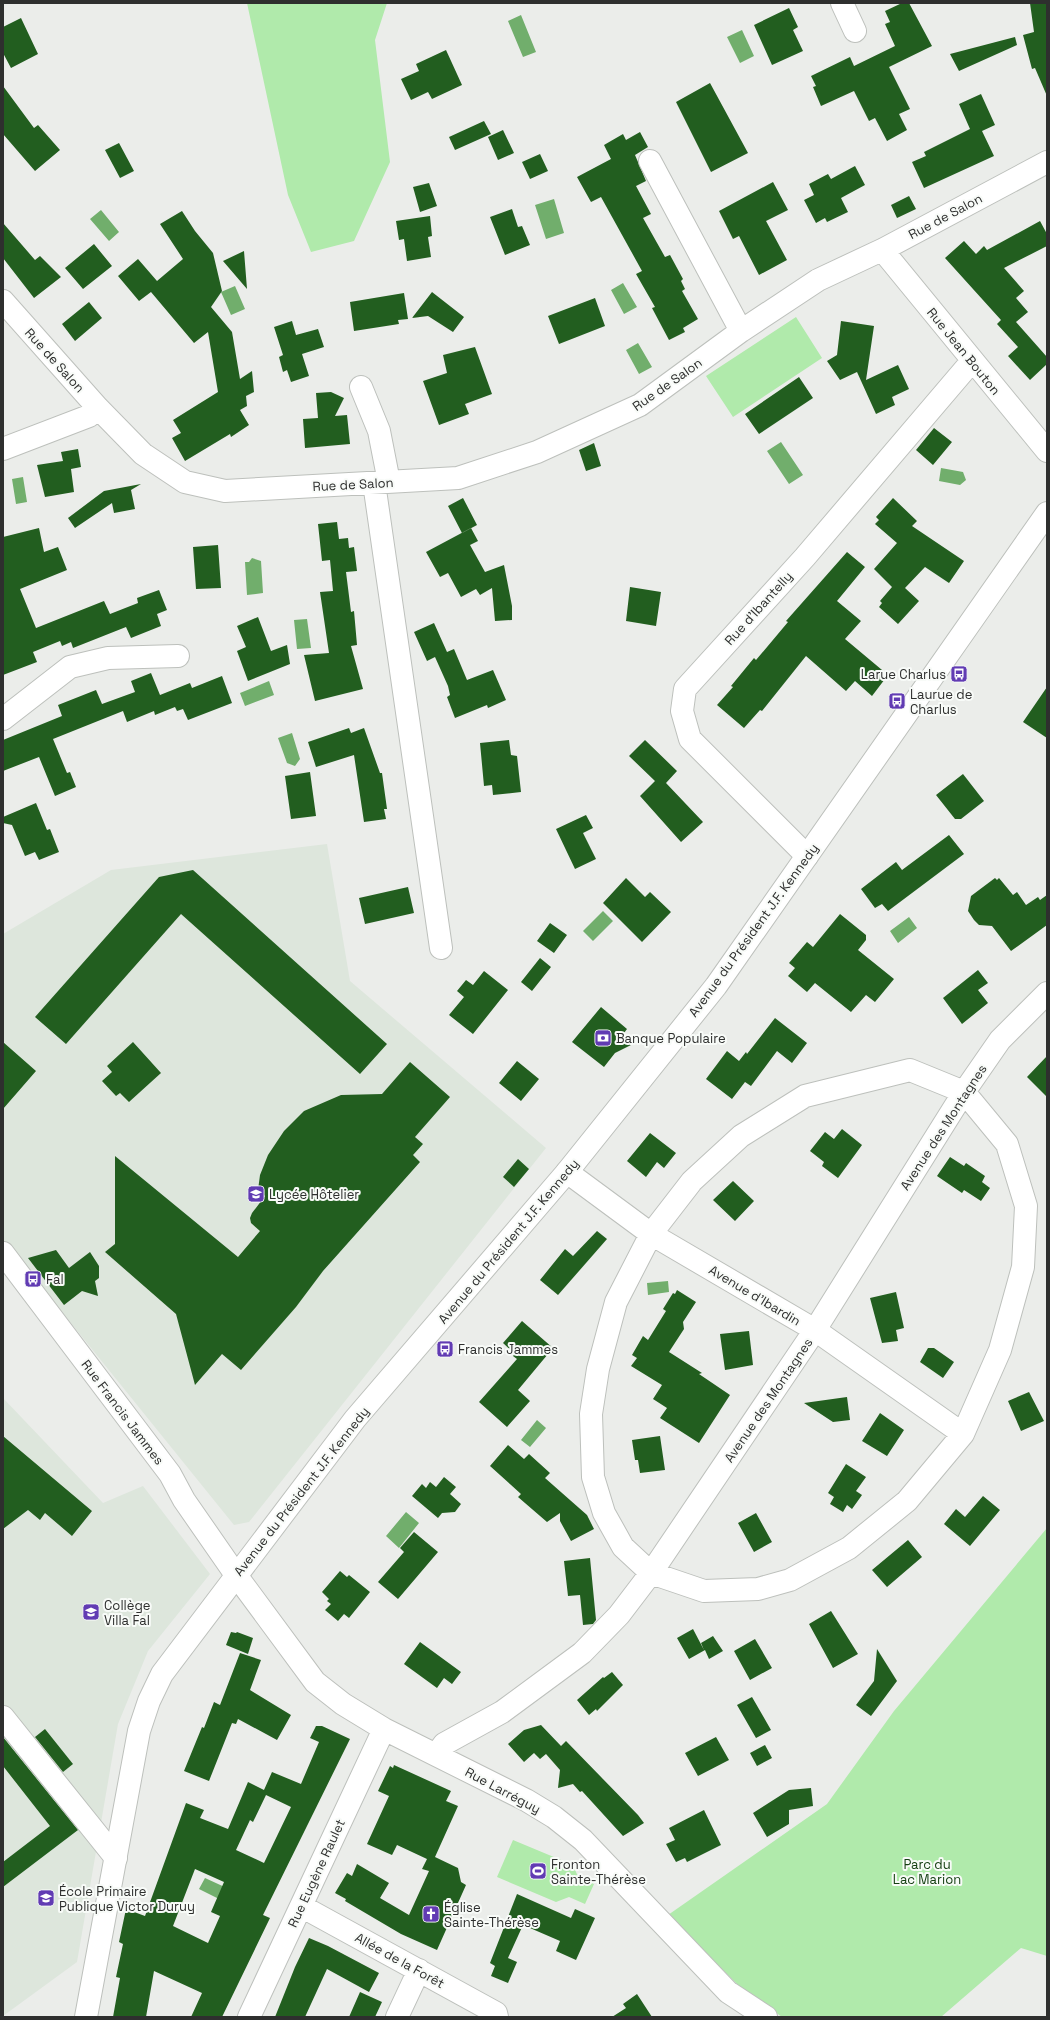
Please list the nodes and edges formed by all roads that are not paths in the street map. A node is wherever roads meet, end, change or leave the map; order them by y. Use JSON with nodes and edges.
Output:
{"nodes":[{"id":1,"x":842,"y":3,"type":"edge"},
{"id":2,"x":855,"y":31,"type":"dead end"},
{"id":3,"x":650,"y":161,"type":"dead end"},
{"id":4,"x":1047,"y":162,"type":"edge"},
{"id":5,"x":884,"y":249,"type":"junction"},
{"id":6,"x":3,"y":301,"type":"edge"},
{"id":7,"x":741,"y":331,"type":"junction"},
{"id":8,"x":972,"y":361,"type":"junction"},
{"id":9,"x":361,"y":387,"type":"dead end"},
{"id":10,"x":98,"y":408,"type":"junction"},
{"id":11,"x":3,"y":449,"type":"edge"},
{"id":12,"x":1047,"y":451,"type":"edge"},
{"id":13,"x":382,"y":482,"type":"junction"},
{"id":14,"x":1047,"y":513,"type":"edge"},
{"id":15,"x":178,"y":656,"type":"dead end"},
{"id":16,"x":3,"y":719,"type":"edge"},
{"id":17,"x":807,"y":856,"type":"junction"},
{"id":18,"x":442,"y":948,"type":"dead end"},
{"id":19,"x":1047,"y":993,"type":"edge"},
{"id":20,"x":964,"y":1092,"type":"junction"},
{"id":21,"x":567,"y":1172,"type":"junction"},
{"id":22,"x":651,"y":1234,"type":"junction"},
{"id":23,"x":3,"y":1253,"type":"edge"},
{"id":24,"x":3,"y":1270,"type":"edge"},
{"id":25,"x":815,"y":1330,"type":"junction"},
{"id":26,"x":963,"y":1434,"type":"junction"},
{"id":27,"x":184,"y":1500,"type":"junction"},
{"id":28,"x":652,"y":1573,"type":"junction"},
{"id":29,"x":236,"y":1575,"type":"junction"},
{"id":30,"x":3,"y":1717,"type":"edge"},
{"id":31,"x":384,"y":1729,"type":"junction"},
{"id":32,"x":436,"y":1755,"type":"junction"},
{"id":33,"x":116,"y":1858,"type":"junction"},
{"id":34,"x":301,"y":1906,"type":"junction"},
{"id":35,"x":419,"y":1970,"type":"junction"},
{"id":36,"x":86,"y":2017,"type":"edge"},
{"id":37,"x":249,"y":2017,"type":"edge"},
{"id":38,"x":397,"y":2017,"type":"edge"},
{"id":39,"x":497,"y":2017,"type":"edge"},
{"id":40,"x":766,"y":2017,"type":"edge"}],
"edges":[{"from":1,"to":2,"type":"street"},
{"from":3,"to":7,"type":"street"},
{"from":4,"to":5,"type":"street","name":"Rue de Salon"},
{"from":5,"to":7,"type":"street","name":"Rue de Salon"},
{"from":5,"to":8,"type":"street","name":"Rue Jean Bouton"},
{"from":6,"to":10,"type":"street","name":"Rue de Salon"},
{"from":7,"to":13,"type":"street","name":"Rue de Salon"},
{"from":8,"to":12,"type":"street","name":"Rue Jean Bouton"},
{"from":8,"to":17,"type":"street","name":"Rue d'Ibantelly"},
{"from":9,"to":13,"type":"street"},
{"from":10,"to":11,"type":"street"},
{"from":10,"to":13,"type":"street","name":"Rue de Salon"},
{"from":13,"to":18,"type":"street"},
{"from":14,"to":17,"type":"street","name":"Avenue du Président J.F. Kennedy"},
{"from":15,"to":16,"type":"street"},
{"from":17,"to":21,"type":"street","name":"Avenue du Président J.F. Kennedy"},
{"from":19,"to":20,"type":"street","name":"Avenue des Montagnes"},
{"from":20,"to":22,"type":"street"},
{"from":20,"to":25,"type":"street","name":"Avenue des Montagnes"},
{"from":20,"to":26,"type":"street"},
{"from":21,"to":22,"type":"street","name":"Avenue d'Ibardin"},
{"from":21,"to":29,"type":"street","name":"Avenue du Président J.F. Kennedy"},
{"from":22,"to":25,"type":"street","name":"Avenue d'Ibardin"},
{"from":22,"to":28,"type":"street"},
{"from":23,"to":27,"type":"street","name":"Rue Francis Jammes"},
{"from":24,"to":27,"type":"street"},
{"from":25,"to":26,"type":"street","name":"Avenue d'Ibardin"},
{"from":25,"to":28,"type":"street","name":"Avenue des Montagnes"},
{"from":26,"to":28,"type":"street"},
{"from":27,"to":29,"type":"street","name":"Rue Francis Jammes"},
{"from":28,"to":32,"type":"street","name":"Avenue des Montagnes"},
{"from":29,"to":31,"type":"street","name":"Rue Larréguy"},
{"from":29,"to":33,"type":"street","name":"Avenue du Président J.F. Kennedy"},
{"from":30,"to":33,"type":"street"},
{"from":31,"to":32,"type":"street","name":"Rue Larréguy"},
{"from":31,"to":34,"type":"street","name":"Rue Eugène Raulet"},
{"from":32,"to":40,"type":"street","name":"Rue Larréguy"},
{"from":33,"to":36,"type":"street","name":"Avenue du Président J.F. Kennedy"},
{"from":34,"to":35,"type":"street","name":"Allée de la Forêt"},
{"from":34,"to":37,"type":"street","name":"Rue Eugène Raulet"},
{"from":35,"to":38,"type":"street"},
{"from":35,"to":39,"type":"street","name":"Allée de la Forêt"}]}
